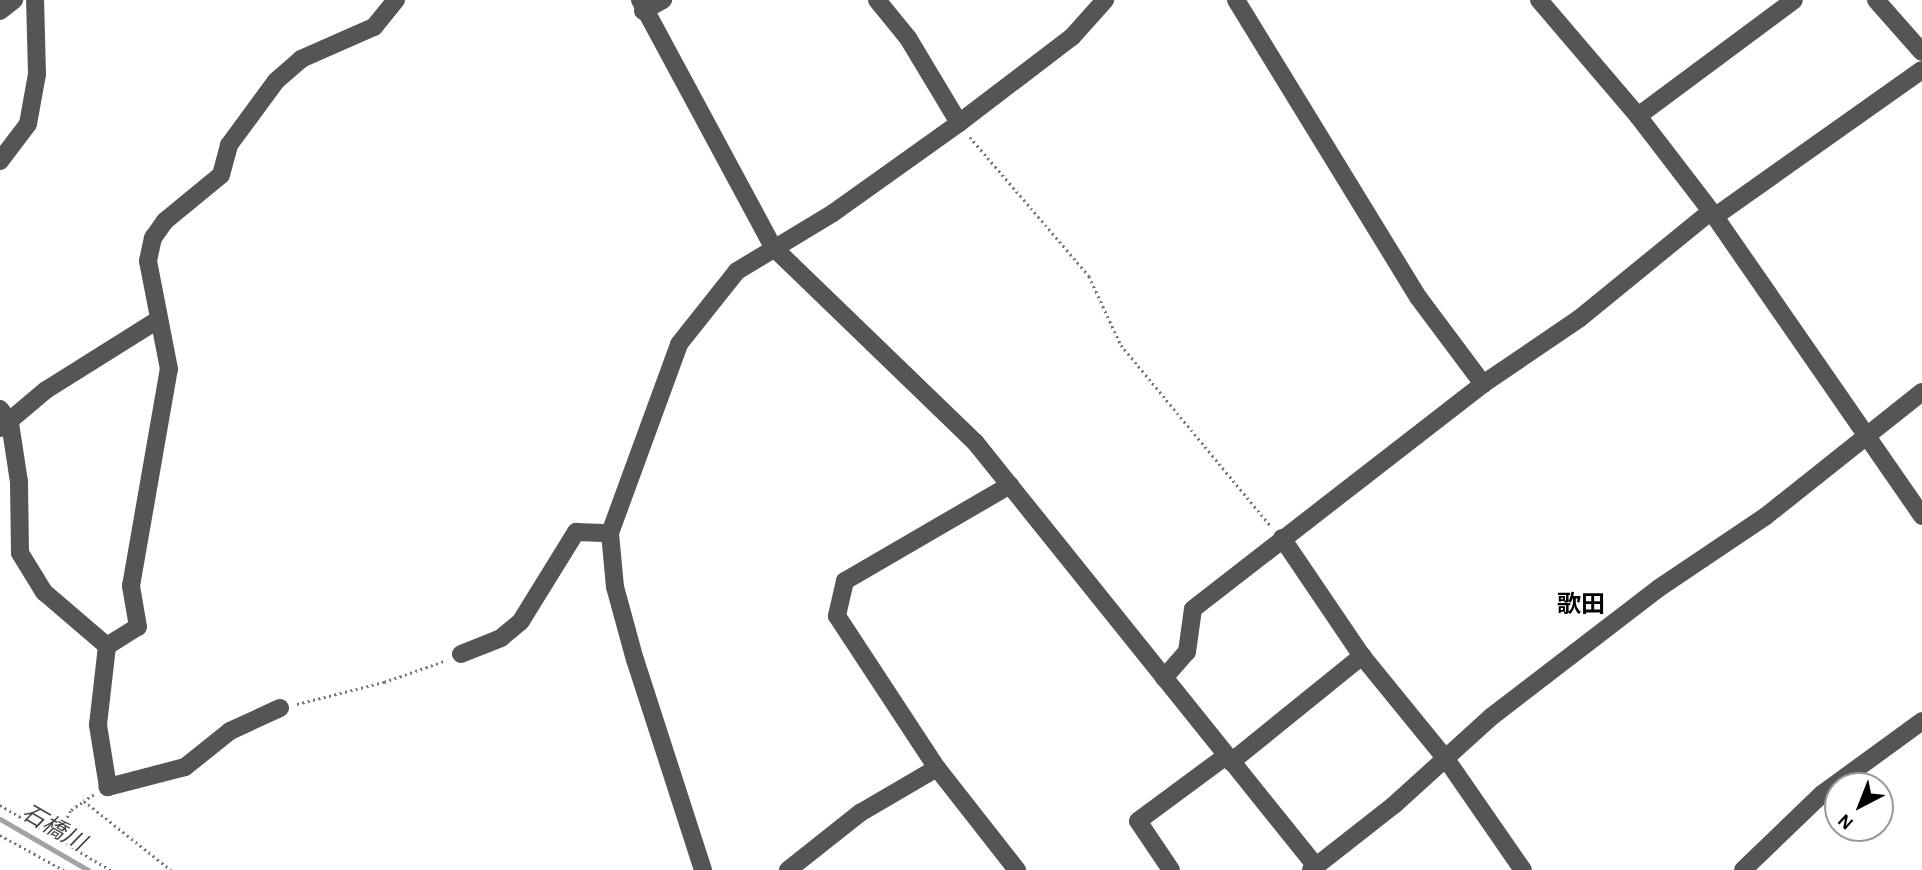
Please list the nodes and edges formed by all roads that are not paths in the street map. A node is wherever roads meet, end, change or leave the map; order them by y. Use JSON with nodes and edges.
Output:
{"nodes":[{"id":1,"x":14,"y":0,"type":"edge"},
{"id":2,"x":35,"y":0,"type":"edge"},
{"id":3,"x":396,"y":0,"type":"edge"},
{"id":4,"x":663,"y":0,"type":"edge"},
{"id":5,"x":877,"y":0,"type":"edge"},
{"id":6,"x":1105,"y":0,"type":"edge"},
{"id":7,"x":1236,"y":0,"type":"edge"},
{"id":8,"x":1539,"y":0,"type":"edge"},
{"id":9,"x":1794,"y":0,"type":"edge"},
{"id":10,"x":1876,"y":0,"type":"edge"},
{"id":11,"x":642,"y":6,"type":"edge"},
{"id":12,"x":0,"y":11,"type":"edge"},
{"id":13,"x":1922,"y":52,"type":"edge"},
{"id":14,"x":1922,"y":70,"type":"edge"},
{"id":15,"x":1638,"y":116,"type":"junction"},
{"id":16,"x":959,"y":123,"type":"junction"},
{"id":17,"x":0,"y":161,"type":"edge"},
{"id":18,"x":1714,"y":213,"type":"junction"},
{"id":19,"x":773,"y":247,"type":"junction"},
{"id":20,"x":159,"y":319,"type":"junction"},
{"id":21,"x":1483,"y":384,"type":"junction"},
{"id":22,"x":1922,"y":391,"type":"edge"},
{"id":23,"x":3,"y":420,"type":"edge"},
{"id":24,"x":1866,"y":435,"type":"junction"},
{"id":25,"x":1010,"y":485,"type":"junction"},
{"id":26,"x":1922,"y":516,"type":"edge"},
{"id":27,"x":610,"y":533,"type":"junction"},
{"id":28,"x":1282,"y":538,"type":"junction"},
{"id":29,"x":107,"y":646,"type":"junction"},
{"id":30,"x":461,"y":654,"type":"road end"},
{"id":31,"x":1362,"y":656,"type":"junction"},
{"id":32,"x":1164,"y":678,"type":"junction"},
{"id":33,"x":280,"y":708,"type":"road end"},
{"id":34,"x":1922,"y":721,"type":"edge"},
{"id":35,"x":1229,"y":759,"type":"junction"},
{"id":36,"x":1446,"y":759,"type":"junction"},
{"id":37,"x":937,"y":768,"type":"junction"},
{"id":38,"x":1313,"y":867,"type":"edge"},
{"id":39,"x":704,"y":870,"type":"edge"},
{"id":40,"x":788,"y":870,"type":"edge"},
{"id":41,"x":1017,"y":870,"type":"edge"},
{"id":42,"x":1171,"y":870,"type":"edge"},
{"id":43,"x":1523,"y":870,"type":"edge"},
{"id":44,"x":1743,"y":870,"type":"edge"}],
"edges":[{"from":1,"to":12,"type":"street"},
{"from":2,"to":17,"type":"street"},
{"from":3,"to":20,"type":"street"},
{"from":4,"to":11,"type":"street"},
{"from":5,"to":16,"type":"street"},
{"from":6,"to":16,"type":"street"},
{"from":7,"to":21,"type":"street"},
{"from":8,"to":15,"type":"street"},
{"from":9,"to":15,"type":"street"},
{"from":10,"to":13,"type":"street"},
{"from":11,"to":19,"type":"street"},
{"from":14,"to":18,"type":"street"},
{"from":15,"to":18,"type":"street"},
{"from":16,"to":19,"type":"street"},
{"from":18,"to":21,"type":"street"},
{"from":18,"to":24,"type":"street"},
{"from":19,"to":25,"type":"street"},
{"from":19,"to":27,"type":"street"},
{"from":20,"to":23,"type":"street"},
{"from":20,"to":29,"type":"street"},
{"from":21,"to":28,"type":"street"},
{"from":22,"to":24,"type":"street"},
{"from":23,"to":29,"type":"street"},
{"from":24,"to":26,"type":"street"},
{"from":24,"to":36,"type":"street"},
{"from":25,"to":32,"type":"street"},
{"from":25,"to":37,"type":"street"},
{"from":27,"to":30,"type":"street"},
{"from":27,"to":39,"type":"street"},
{"from":28,"to":31,"type":"street"},
{"from":28,"to":32,"type":"street"},
{"from":29,"to":33,"type":"street"},
{"from":31,"to":35,"type":"street"},
{"from":31,"to":36,"type":"street"},
{"from":32,"to":35,"type":"street"},
{"from":34,"to":44,"type":"street"},
{"from":35,"to":38,"type":"street"},
{"from":35,"to":42,"type":"street"},
{"from":36,"to":38,"type":"street"},
{"from":36,"to":43,"type":"street"},
{"from":37,"to":40,"type":"street"},
{"from":37,"to":41,"type":"street"}]}
